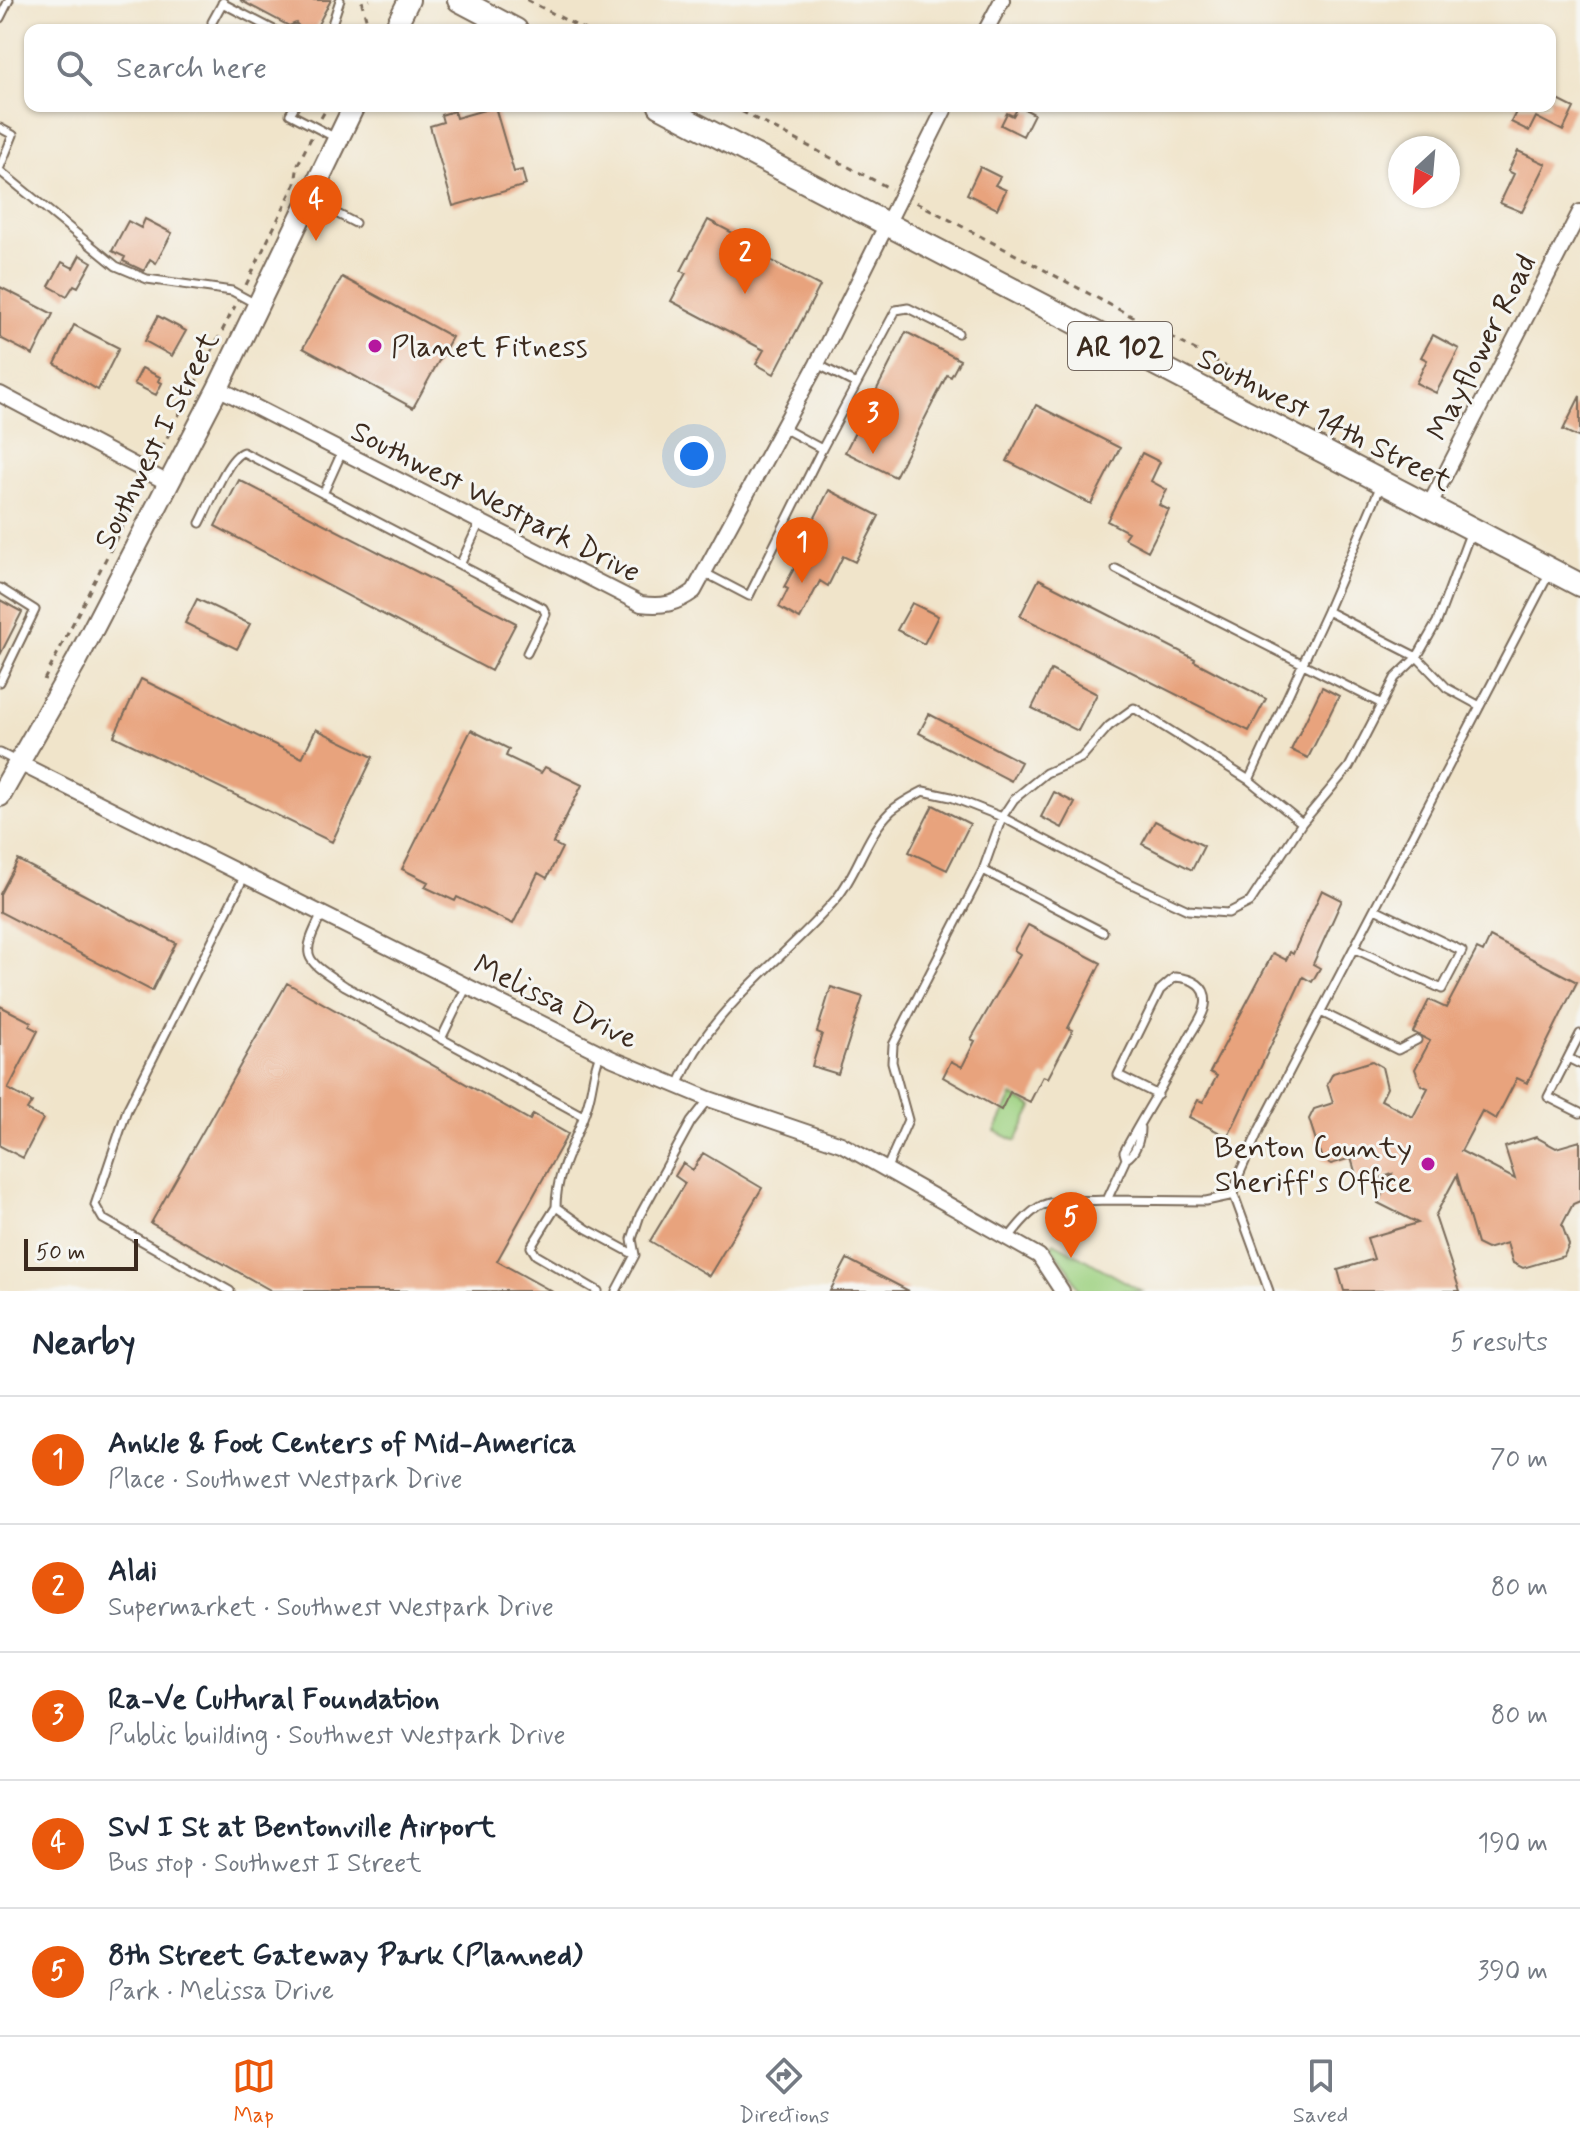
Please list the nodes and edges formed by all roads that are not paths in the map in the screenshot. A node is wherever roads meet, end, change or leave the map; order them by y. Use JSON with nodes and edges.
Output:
{"nodes":[{"id":1,"x":9,"y":0,"type":"edge"},
{"id":2,"x":340,"y":0,"type":"edge"},
{"id":3,"x":409,"y":0,"type":"edge"},
{"id":4,"x":459,"y":0,"type":"edge"},
{"id":5,"x":1002,"y":0,"type":"edge"},
{"id":6,"x":223,"y":2,"type":"edge"},
{"id":7,"x":259,"y":10,"type":"dead end"},
{"id":8,"x":0,"y":18,"type":"edge"},
{"id":9,"x":276,"y":19,"type":"dead end"},
{"id":10,"x":254,"y":20,"type":"junction"},
{"id":11,"x":212,"y":22,"type":"dead end"},
{"id":12,"x":262,"y":24,"type":"edge"},
{"id":13,"x":274,"y":24,"type":"edge"},
{"id":14,"x":332,"y":24,"type":"edge"},
{"id":15,"x":397,"y":24,"type":"edge"},
{"id":16,"x":505,"y":24,"type":"edge"},
{"id":17,"x":989,"y":24,"type":"edge"},
{"id":18,"x":291,"y":112,"type":"edge"},
{"id":19,"x":351,"y":112,"type":"edge"},
{"id":20,"x":672,"y":112,"type":"edge"},
{"id":21,"x":943,"y":112,"type":"edge"},
{"id":22,"x":0,"y":128,"type":"edge"},
{"id":23,"x":338,"y":139,"type":"junction"},
{"id":24,"x":0,"y":169,"type":"edge"},
{"id":25,"x":309,"y":199,"type":"junction"},
{"id":26,"x":1580,"y":212,"type":"edge"},
{"id":27,"x":355,"y":223,"type":"dead end"},
{"id":28,"x":889,"y":224,"type":"junction"},
{"id":29,"x":258,"y":305,"type":"junction"},
{"id":30,"x":958,"y":333,"type":"dead end"},
{"id":31,"x":817,"y":364,"type":"junction"},
{"id":32,"x":856,"y":384,"type":"junction"},
{"id":33,"x":218,"y":388,"type":"junction"},
{"id":34,"x":0,"y":394,"type":"edge"},
{"id":35,"x":782,"y":428,"type":"junction"},
{"id":36,"x":822,"y":449,"type":"junction"},
{"id":37,"x":343,"y":452,"type":"junction"},
{"id":38,"x":1382,"y":482,"type":"junction"},
{"id":39,"x":168,"y":483,"type":"junction"},
{"id":40,"x":323,"y":494,"type":"junction"},
{"id":41,"x":1429,"y":506,"type":"junction"},
{"id":42,"x":480,"y":522,"type":"junction"},
{"id":43,"x":200,"y":523,"type":"dead end"},
{"id":44,"x":1472,"y":529,"type":"junction"},
{"id":45,"x":460,"y":565,"type":"junction"},
{"id":46,"x":1116,"y":569,"type":"dead end"},
{"id":47,"x":1551,"y":570,"type":"junction"},
{"id":48,"x":704,"y":572,"type":"junction"},
{"id":49,"x":1580,"y":585,"type":"edge"},
{"id":50,"x":0,"y":588,"type":"edge"},
{"id":51,"x":1327,"y":611,"type":"junction"},
{"id":52,"x":527,"y":653,"type":"dead end"},
{"id":53,"x":1417,"y":657,"type":"junction"},
{"id":54,"x":1300,"y":665,"type":"junction"},
{"id":55,"x":0,"y":682,"type":"edge"},
{"id":56,"x":1382,"y":704,"type":"junction"},
{"id":57,"x":1480,"y":706,"type":"junction"},
{"id":58,"x":9,"y":757,"type":"edge"},
{"id":59,"x":1249,"y":780,"type":"junction"},
{"id":60,"x":0,"y":796,"type":"edge"},
{"id":61,"x":1002,"y":817,"type":"junction"},
{"id":62,"x":1302,"y":823,"type":"junction"},
{"id":63,"x":983,"y":870,"type":"junction"},
{"id":64,"x":245,"y":875,"type":"junction"},
{"id":65,"x":1375,"y":909,"type":"junction"},
{"id":66,"x":322,"y":914,"type":"junction"},
{"id":67,"x":1103,"y":932,"type":"dead end"},
{"id":68,"x":1355,"y":949,"type":"junction"},
{"id":69,"x":467,"y":986,"type":"junction"},
{"id":70,"x":1323,"y":1013,"type":"junction"},
{"id":71,"x":1580,"y":1034,"type":"edge"},
{"id":72,"x":441,"y":1039,"type":"junction"},
{"id":73,"x":1417,"y":1040,"type":"dead end"},
{"id":74,"x":600,"y":1053,"type":"junction"},
{"id":75,"x":1568,"y":1058,"type":"junction"},
{"id":76,"x":1580,"y":1064,"type":"edge"},
{"id":77,"x":678,"y":1086,"type":"junction"},
{"id":78,"x":1158,"y":1095,"type":"junction"},
{"id":79,"x":709,"y":1099,"type":"junction"},
{"id":80,"x":1580,"y":1113,"type":"edge"},
{"id":81,"x":583,"y":1116,"type":"junction"},
{"id":82,"x":886,"y":1170,"type":"junction"},
{"id":83,"x":1234,"y":1195,"type":"junction"},
{"id":84,"x":1107,"y":1200,"type":"junction"},
{"id":85,"x":556,"y":1207,"type":"junction"},
{"id":86,"x":1008,"y":1239,"type":"junction"},
{"id":87,"x":635,"y":1255,"type":"junction"},
{"id":88,"x":230,"y":1291,"type":"edge"},
{"id":89,"x":598,"y":1291,"type":"edge"},
{"id":90,"x":616,"y":1291,"type":"edge"},
{"id":91,"x":1062,"y":1291,"type":"edge"},
{"id":92,"x":1269,"y":1291,"type":"edge"}],
"edges":[{"from":1,"to":8,"type":"lane"},
{"from":2,"to":14,"type":"lane"},
{"from":3,"to":15,"type":"main road"},
{"from":4,"to":16,"type":"main road"},
{"from":5,"to":17,"type":"street"},
{"from":6,"to":10,"type":"lane"},
{"from":6,"to":11,"type":"lane"},
{"from":7,"to":10,"type":"lane"},
{"from":9,"to":13,"type":"lane"},
{"from":10,"to":12,"type":"lane"},
{"from":18,"to":23,"type":"lane"},
{"from":19,"to":23,"type":"main road","name":"Southwest I Street"},
{"from":20,"to":28,"type":"main road","name":"Southwest 14th Street","number":"AR 102"},
{"from":21,"to":28,"type":"street","name":"Southwest Westpark Drive"},
{"from":22,"to":24,"type":"lane"},
{"from":23,"to":25,"type":"main road","name":"Southwest I Street"},
{"from":24,"to":29,"type":"lane"},
{"from":25,"to":27,"type":"lane"},
{"from":25,"to":29,"type":"main road","name":"Southwest I Street"},
{"from":26,"to":41,"type":"street","name":"Mayflower Road"},
{"from":28,"to":31,"type":"street","name":"Southwest Westpark Drive"},
{"from":28,"to":38,"type":"main road","name":"Southwest 14th Street","number":"AR 102"},
{"from":29,"to":33,"type":"main road","name":"Southwest I Street"},
{"from":30,"to":32,"type":"lane"},
{"from":31,"to":32,"type":"lane"},
{"from":31,"to":35,"type":"street","name":"Southwest Westpark Drive"},
{"from":32,"to":36,"type":"lane"},
{"from":33,"to":37,"type":"street","name":"Southwest Westpark Drive"},
{"from":33,"to":39,"type":"main road","name":"Southwest I Street"},
{"from":34,"to":39,"type":"street"},
{"from":35,"to":36,"type":"lane"},
{"from":35,"to":48,"type":"street","name":"Southwest Westpark Drive"},
{"from":36,"to":48,"type":"lane"},
{"from":37,"to":40,"type":"lane"},
{"from":37,"to":42,"type":"street","name":"Southwest Westpark Drive"},
{"from":38,"to":41,"type":"main road","name":"Southwest 14th Street","number":"AR 102"},
{"from":38,"to":51,"type":"lane"},
{"from":39,"to":58,"type":"main road","name":"Southwest I Street"},
{"from":40,"to":43,"type":"lane"},
{"from":40,"to":45,"type":"lane"},
{"from":41,"to":44,"type":"main road","name":"Southwest 14th Street","number":"AR 102"},
{"from":42,"to":45,"type":"lane"},
{"from":42,"to":48,"type":"street","name":"Southwest Westpark Drive"},
{"from":44,"to":47,"type":"main road","name":"Southwest 14th Street","number":"AR 102"},
{"from":44,"to":53,"type":"lane"},
{"from":45,"to":52,"type":"lane"},
{"from":46,"to":54,"type":"lane"},
{"from":47,"to":49,"type":"main road","name":"Southwest 14th Street","number":"AR 102"},
{"from":47,"to":57,"type":"lane"},
{"from":50,"to":55,"type":"lane"},
{"from":51,"to":53,"type":"lane"},
{"from":51,"to":54,"type":"lane"},
{"from":53,"to":56,"type":"lane"},
{"from":53,"to":57,"type":"lane"},
{"from":54,"to":56,"type":"lane"},
{"from":54,"to":59,"type":"lane"},
{"from":56,"to":62,"type":"lane"},
{"from":57,"to":65,"type":"lane"},
{"from":58,"to":60,"type":"main road","name":"Southwest I Street"},
{"from":58,"to":64,"type":"street","name":"Melissa Drive"},
{"from":59,"to":61,"type":"lane"},
{"from":59,"to":62,"type":"lane"},
{"from":61,"to":62,"type":"lane"},
{"from":61,"to":63,"type":"lane"},
{"from":61,"to":77,"type":"lane"},
{"from":63,"to":67,"type":"lane"},
{"from":63,"to":82,"type":"lane"},
{"from":64,"to":66,"type":"street","name":"Melissa Drive"},
{"from":64,"to":88,"type":"lane"},
{"from":65,"to":68,"type":"lane"},
{"from":65,"to":68,"type":"lane"},
{"from":66,"to":69,"type":"street","name":"Melissa Drive"},
{"from":66,"to":72,"type":"lane"},
{"from":68,"to":70,"type":"lane"},
{"from":69,"to":72,"type":"lane"},
{"from":69,"to":74,"type":"street","name":"Melissa Drive"},
{"from":70,"to":73,"type":"lane"},
{"from":70,"to":83,"type":"lane"},
{"from":71,"to":75,"type":"lane"},
{"from":72,"to":81,"type":"lane"},
{"from":74,"to":77,"type":"street","name":"Melissa Drive"},
{"from":74,"to":81,"type":"lane"},
{"from":75,"to":76,"type":"lane"},
{"from":75,"to":80,"type":"lane"},
{"from":77,"to":79,"type":"street","name":"Melissa Drive"},
{"from":78,"to":78,"type":"lane"},
{"from":78,"to":84,"type":"lane"},
{"from":79,"to":82,"type":"street","name":"Melissa Drive"},
{"from":79,"to":87,"type":"lane"},
{"from":81,"to":85,"type":"lane"},
{"from":82,"to":86,"type":"street","name":"Melissa Drive"},
{"from":83,"to":84,"type":"lane"},
{"from":83,"to":92,"type":"lane"},
{"from":84,"to":86,"type":"lane"},
{"from":85,"to":87,"type":"lane"},
{"from":85,"to":89,"type":"lane"},
{"from":86,"to":91,"type":"street","name":"Melissa Drive"},
{"from":87,"to":90,"type":"lane"}]}
